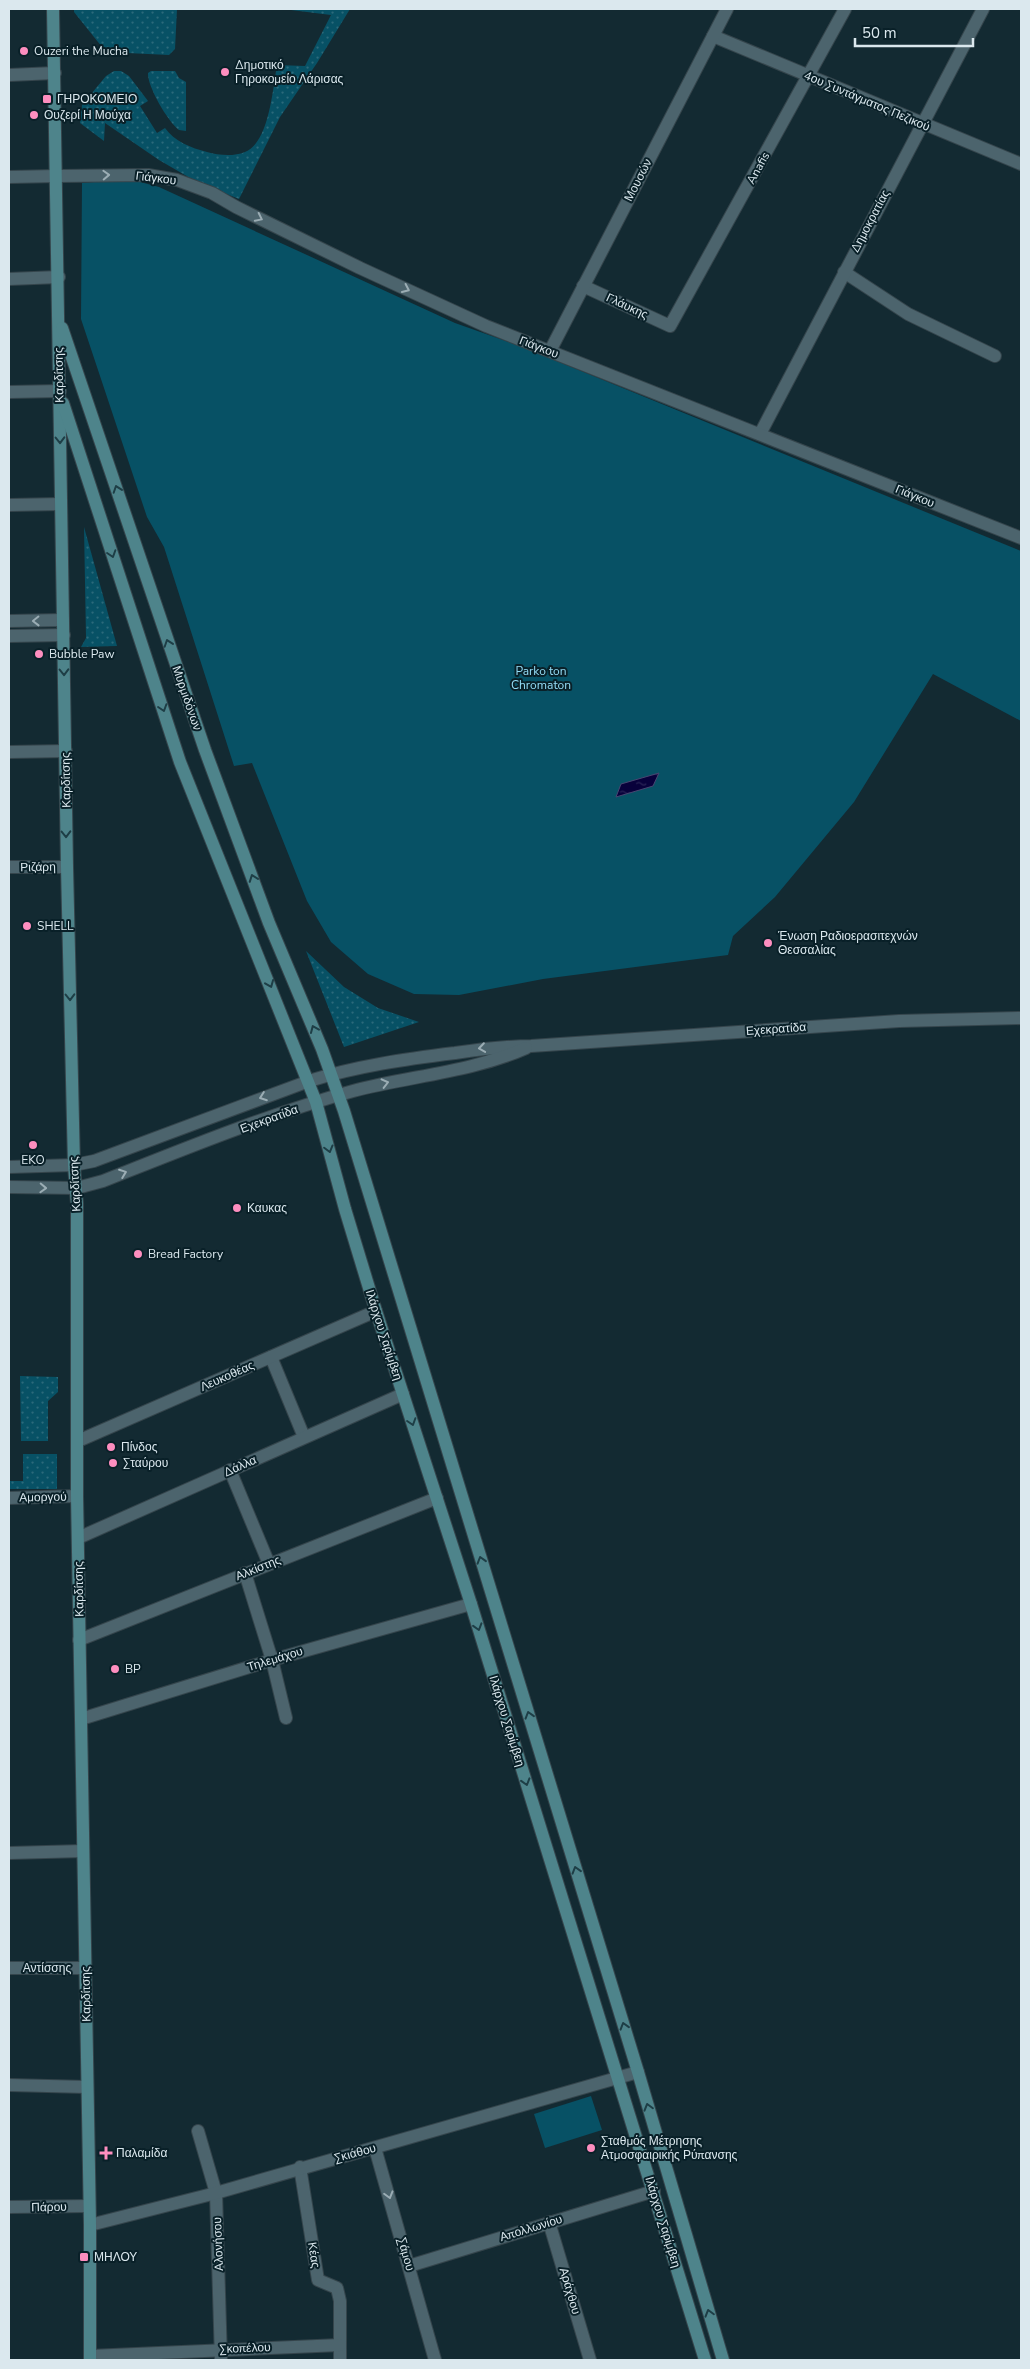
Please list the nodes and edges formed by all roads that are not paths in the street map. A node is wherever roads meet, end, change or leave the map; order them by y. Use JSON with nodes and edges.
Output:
{"nodes":[{"id":1,"x":53,"y":9,"type":"edge"},
{"id":2,"x":727,"y":9,"type":"edge"},
{"id":3,"x":845,"y":9,"type":"edge"},
{"id":4,"x":983,"y":9,"type":"edge"},
{"id":5,"x":713,"y":36,"type":"junction"},
{"id":6,"x":55,"y":73,"type":"junction"},
{"id":7,"x":9,"y":74,"type":"edge"},
{"id":8,"x":808,"y":76,"type":"junction"},
{"id":9,"x":921,"y":123,"type":"junction"},
{"id":10,"x":1021,"y":164,"type":"edge"},
{"id":11,"x":57,"y":176,"type":"junction"},
{"id":12,"x":9,"y":177,"type":"edge"},
{"id":13,"x":844,"y":272,"type":"junction"},
{"id":14,"x":59,"y":278,"type":"junction"},
{"id":15,"x":9,"y":279,"type":"edge"},
{"id":16,"x":583,"y":286,"type":"junction"},
{"id":17,"x":58,"y":316,"type":"junction"},
{"id":18,"x":670,"y":326,"type":"joint"},
{"id":19,"x":550,"y":351,"type":"junction"},
{"id":20,"x":994,"y":356,"type":"dead end"},
{"id":21,"x":60,"y":391,"type":"junction"},
{"id":22,"x":9,"y":392,"type":"edge"},
{"id":23,"x":760,"y":434,"type":"junction"},
{"id":24,"x":62,"y":504,"type":"junction"},
{"id":25,"x":9,"y":505,"type":"edge"},
{"id":26,"x":1021,"y":538,"type":"edge"},
{"id":27,"x":63,"y":620,"type":"junction"},
{"id":28,"x":9,"y":621,"type":"edge"},
{"id":29,"x":64,"y":635,"type":"junction"},
{"id":30,"x":9,"y":636,"type":"edge"},
{"id":31,"x":66,"y":751,"type":"junction"},
{"id":32,"x":9,"y":752,"type":"edge"},
{"id":33,"x":67,"y":866,"type":"junction"},
{"id":34,"x":9,"y":868,"type":"edge"},
{"id":35,"x":1021,"y":1018,"type":"edge"},
{"id":36,"x":531,"y":1046,"type":"junction"},
{"id":37,"x":331,"y":1074,"type":"junction"},
{"id":38,"x":309,"y":1081,"type":"junction"},
{"id":39,"x":338,"y":1096,"type":"junction"},
{"id":40,"x":316,"y":1102,"type":"junction"},
{"id":41,"x":74,"y":1165,"type":"junction"},
{"id":42,"x":9,"y":1167,"type":"edge"},
{"id":43,"x":9,"y":1187,"type":"edge"},
{"id":44,"x":77,"y":1188,"type":"junction"},
{"id":45,"x":376,"y":1311,"type":"junction"},
{"id":46,"x":271,"y":1357,"type":"junction"},
{"id":47,"x":403,"y":1394,"type":"junction"},
{"id":48,"x":304,"y":1437,"type":"junction"},
{"id":49,"x":78,"y":1441,"type":"junction"},
{"id":50,"x":230,"y":1470,"type":"junction"},
{"id":51,"x":77,"y":1496,"type":"junction"},
{"id":52,"x":9,"y":1498,"type":"edge"},
{"id":53,"x":437,"y":1498,"type":"junction"},
{"id":54,"x":78,"y":1538,"type":"junction"},
{"id":55,"x":269,"y":1564,"type":"junction"},
{"id":56,"x":245,"y":1573,"type":"junction"},
{"id":57,"x":471,"y":1604,"type":"junction"},
{"id":58,"x":79,"y":1640,"type":"junction"},
{"id":59,"x":272,"y":1660,"type":"junction"},
{"id":60,"x":286,"y":1718,"type":"dead end"},
{"id":61,"x":81,"y":1719,"type":"junction"},
{"id":62,"x":83,"y":1851,"type":"junction"},
{"id":63,"x":9,"y":1853,"type":"edge"},
{"id":64,"x":9,"y":1968,"type":"edge"},
{"id":65,"x":86,"y":1968,"type":"junction"},
{"id":66,"x":638,"y":2072,"type":"junction"},
{"id":67,"x":619,"y":2077,"type":"junction"},
{"id":68,"x":9,"y":2085,"type":"edge"},
{"id":69,"x":87,"y":2087,"type":"junction"},
{"id":70,"x":198,"y":2131,"type":"dead end"},
{"id":71,"x":375,"y":2148,"type":"junction"},
{"id":72,"x":300,"y":2167,"type":"junction"},
{"id":73,"x":654,"y":2190,"type":"junction"},
{"id":74,"x":216,"y":2193,"type":"junction"},
{"id":75,"x":89,"y":2206,"type":"junction"},
{"id":76,"x":9,"y":2207,"type":"edge"},
{"id":77,"x":549,"y":2222,"type":"junction"},
{"id":78,"x":90,"y":2225,"type":"junction"},
{"id":79,"x":409,"y":2266,"type":"junction"},
{"id":80,"x":340,"y":2345,"type":"junction"},
{"id":81,"x":221,"y":2354,"type":"edge"},
{"id":82,"x":90,"y":2358,"type":"edge"},
{"id":83,"x":340,"y":2360,"type":"edge"},
{"id":84,"x":435,"y":2360,"type":"edge"},
{"id":85,"x":590,"y":2360,"type":"edge"},
{"id":86,"x":705,"y":2360,"type":"edge"},
{"id":87,"x":723,"y":2360,"type":"edge"}],
"edges":[{"from":1,"to":6,"type":"main road","name":"Καρδίτσης"},
{"from":2,"to":5,"type":"street","name":"Μουσών"},
{"from":3,"to":8,"type":"street","name":"Anafis"},
{"from":4,"to":9,"type":"street","name":"Δημοκρατίας"},
{"from":5,"to":8,"type":"street","name":"4ου Συντάγματος Πεζικού"},
{"from":5,"to":16,"type":"street","name":"Μουσών"},
{"from":6,"to":7,"type":"street"},
{"from":6,"to":11,"type":"main road","name":"Καρδίτσης"},
{"from":8,"to":9,"type":"street","name":"4ου Συντάγματος Πεζικού"},
{"from":8,"to":18,"type":"street","name":"Anafis"},
{"from":9,"to":10,"type":"street","name":"4ου Συντάγματος Πεζικού"},
{"from":9,"to":13,"type":"street","name":"Δημοκρατίας"},
{"from":11,"to":12,"type":"street","name":"Γιάγκου"},
{"from":11,"to":14,"type":"main road","name":"Καρδίτσης"},
{"from":11,"to":19,"type":"street","name":"Γιάγκου","one_way":true},
{"from":13,"to":20,"type":"street"},
{"from":13,"to":23,"type":"street","name":"Δημοκρατίας"},
{"from":14,"to":15,"type":"street"},
{"from":14,"to":17,"type":"main road","name":"Καρδίτσης"},
{"from":16,"to":18,"type":"street","name":"Γλάυκης"},
{"from":16,"to":19,"type":"street","name":"Μουσών"},
{"from":17,"to":21,"type":"main road","name":"Καρδίτσης"},
{"from":37,"to":17,"type":"main road","name":"Μυρμιδόνων","one_way":true},
{"from":19,"to":23,"type":"street","name":"Γιάγκου"},
{"from":21,"to":22,"type":"street"},
{"from":21,"to":24,"type":"main road","name":"Καρδίτσης","one_way":true},
{"from":21,"to":38,"type":"main road","name":"Μυρμιδόνων","one_way":true},
{"from":23,"to":26,"type":"street","name":"Γιάγκου"},
{"from":24,"to":25,"type":"street"},
{"from":24,"to":27,"type":"main road","name":"Καρδίτσης"},
{"from":27,"to":28,"type":"street","one_way":true},
{"from":27,"to":29,"type":"main road","name":"Καρδίτσης"},
{"from":29,"to":30,"type":"street"},
{"from":29,"to":31,"type":"main road","name":"Καρδίτσης","one_way":true},
{"from":31,"to":32,"type":"street"},
{"from":31,"to":33,"type":"main road","name":"Καρδίτσης","one_way":true},
{"from":33,"to":34,"type":"street","name":"Ριζάρη"},
{"from":33,"to":41,"type":"main road","name":"Καρδίτσης","one_way":true},
{"from":35,"to":36,"type":"street","name":"Εχεκρατίδα"},
{"from":36,"to":37,"type":"street","name":"Εχεκρατίδα","one_way":true},
{"from":39,"to":36,"type":"street","name":"Εχεκρατίδα","one_way":true},
{"from":37,"to":38,"type":"street","name":"Εχεκρατίδα"},
{"from":37,"to":39,"type":"main road","name":"Μυρμιδόνων"},
{"from":38,"to":40,"type":"main road","name":"Ιλάρχου Σαρίμβεη"},
{"from":38,"to":41,"type":"street","name":"Εχεκρατίδα","one_way":true},
{"from":39,"to":40,"type":"street","name":"Εχεκρατίδα"},
{"from":66,"to":39,"type":"main road","name":"Ιλάρχου Σαρίμβεη","one_way":true},
{"from":44,"to":40,"type":"street","name":"Εχεκρατίδα","one_way":true},
{"from":40,"to":45,"type":"main road","name":"Ιλάρχου Σαρίμβεη","one_way":true},
{"from":41,"to":42,"type":"street","name":"Εχεκρατίδα"},
{"from":41,"to":44,"type":"main road","name":"Καρδίτσης"},
{"from":43,"to":44,"type":"street","name":"Εχεκρατίδα","one_way":true},
{"from":44,"to":49,"type":"main road","name":"Καρδίτσης"},
{"from":45,"to":46,"type":"street","name":"Λευκοθέας"},
{"from":45,"to":47,"type":"main road","name":"Ιλάρχου Σαρίμβεη"},
{"from":46,"to":48,"type":"street"},
{"from":46,"to":49,"type":"street","name":"Λευκοθέας"},
{"from":47,"to":48,"type":"street","name":"Δάλλα"},
{"from":47,"to":53,"type":"main road","name":"Ιλάρχου Σαρίμβεη","one_way":true},
{"from":48,"to":50,"type":"street","name":"Δάλλα"},
{"from":49,"to":51,"type":"main road","name":"Καρδίτσης"},
{"from":50,"to":54,"type":"street","name":"Δάλλα"},
{"from":50,"to":55,"type":"street"},
{"from":51,"to":52,"type":"street","name":"Αμοργού"},
{"from":51,"to":54,"type":"main road","name":"Καρδίτσης"},
{"from":53,"to":55,"type":"street","name":"Αλκίστης"},
{"from":53,"to":57,"type":"main road","name":"Ιλάρχου Σαρίμβεη"},
{"from":54,"to":58,"type":"main road","name":"Καρδίτσης"},
{"from":55,"to":56,"type":"street","name":"Αλκίστης"},
{"from":56,"to":58,"type":"street","name":"Αλκίστης"},
{"from":56,"to":59,"type":"street"},
{"from":57,"to":59,"type":"street","name":"Τηλεμάχου"},
{"from":57,"to":67,"type":"main road","name":"Ιλάρχου Σαρίμβεη","one_way":true},
{"from":58,"to":61,"type":"main road","name":"Καρδίτσης"},
{"from":59,"to":60,"type":"street"},
{"from":59,"to":61,"type":"street","name":"Τηλεμάχου"},
{"from":61,"to":62,"type":"main road","name":"Καρδίτσης"},
{"from":62,"to":63,"type":"street"},
{"from":62,"to":65,"type":"main road","name":"Καρδίτσης"},
{"from":64,"to":65,"type":"street","name":"Αντίσσης"},
{"from":65,"to":69,"type":"main road","name":"Καρδίτσης"},
{"from":66,"to":67,"type":"street","name":"Σκιάθου"},
{"from":87,"to":66,"type":"main road","name":"Ιλάρχου Σαρίμβεη","one_way":true},
{"from":67,"to":71,"type":"street","name":"Σκιάθου"},
{"from":67,"to":73,"type":"main road","name":"Ιλάρχου Σαρίμβεη"},
{"from":68,"to":69,"type":"street"},
{"from":69,"to":75,"type":"main road","name":"Καρδίτσης"},
{"from":70,"to":74,"type":"street","name":"Αλονήσου"},
{"from":71,"to":72,"type":"street","name":"Σκιάθου"},
{"from":71,"to":79,"type":"street","name":"Σάμου","one_way":true},
{"from":72,"to":74,"type":"street","name":"Σκιάθου"},
{"from":72,"to":80,"type":"street","name":"Κέας"},
{"from":73,"to":77,"type":"street","name":"Απολλωνίου"},
{"from":73,"to":86,"type":"main road","name":"Ιλάρχου Σαρίμβεη"},
{"from":74,"to":78,"type":"street","name":"Σκιάθου"},
{"from":74,"to":81,"type":"street","name":"Αλονήσου"},
{"from":75,"to":76,"type":"street","name":"Πάρου"},
{"from":75,"to":78,"type":"main road","name":"Καρδίτσης"},
{"from":77,"to":79,"type":"street","name":"Απολλωνίου"},
{"from":77,"to":85,"type":"street","name":"Αράχθου"},
{"from":78,"to":82,"type":"main road","name":"Καρδίτσης"},
{"from":79,"to":84,"type":"street","name":"Σάμου"},
{"from":80,"to":81,"type":"street","name":"Σκοπέλου"},
{"from":80,"to":83,"type":"street","name":"Κέας"},
{"from":81,"to":82,"type":"street","name":"Σκοπέλου"}]}
